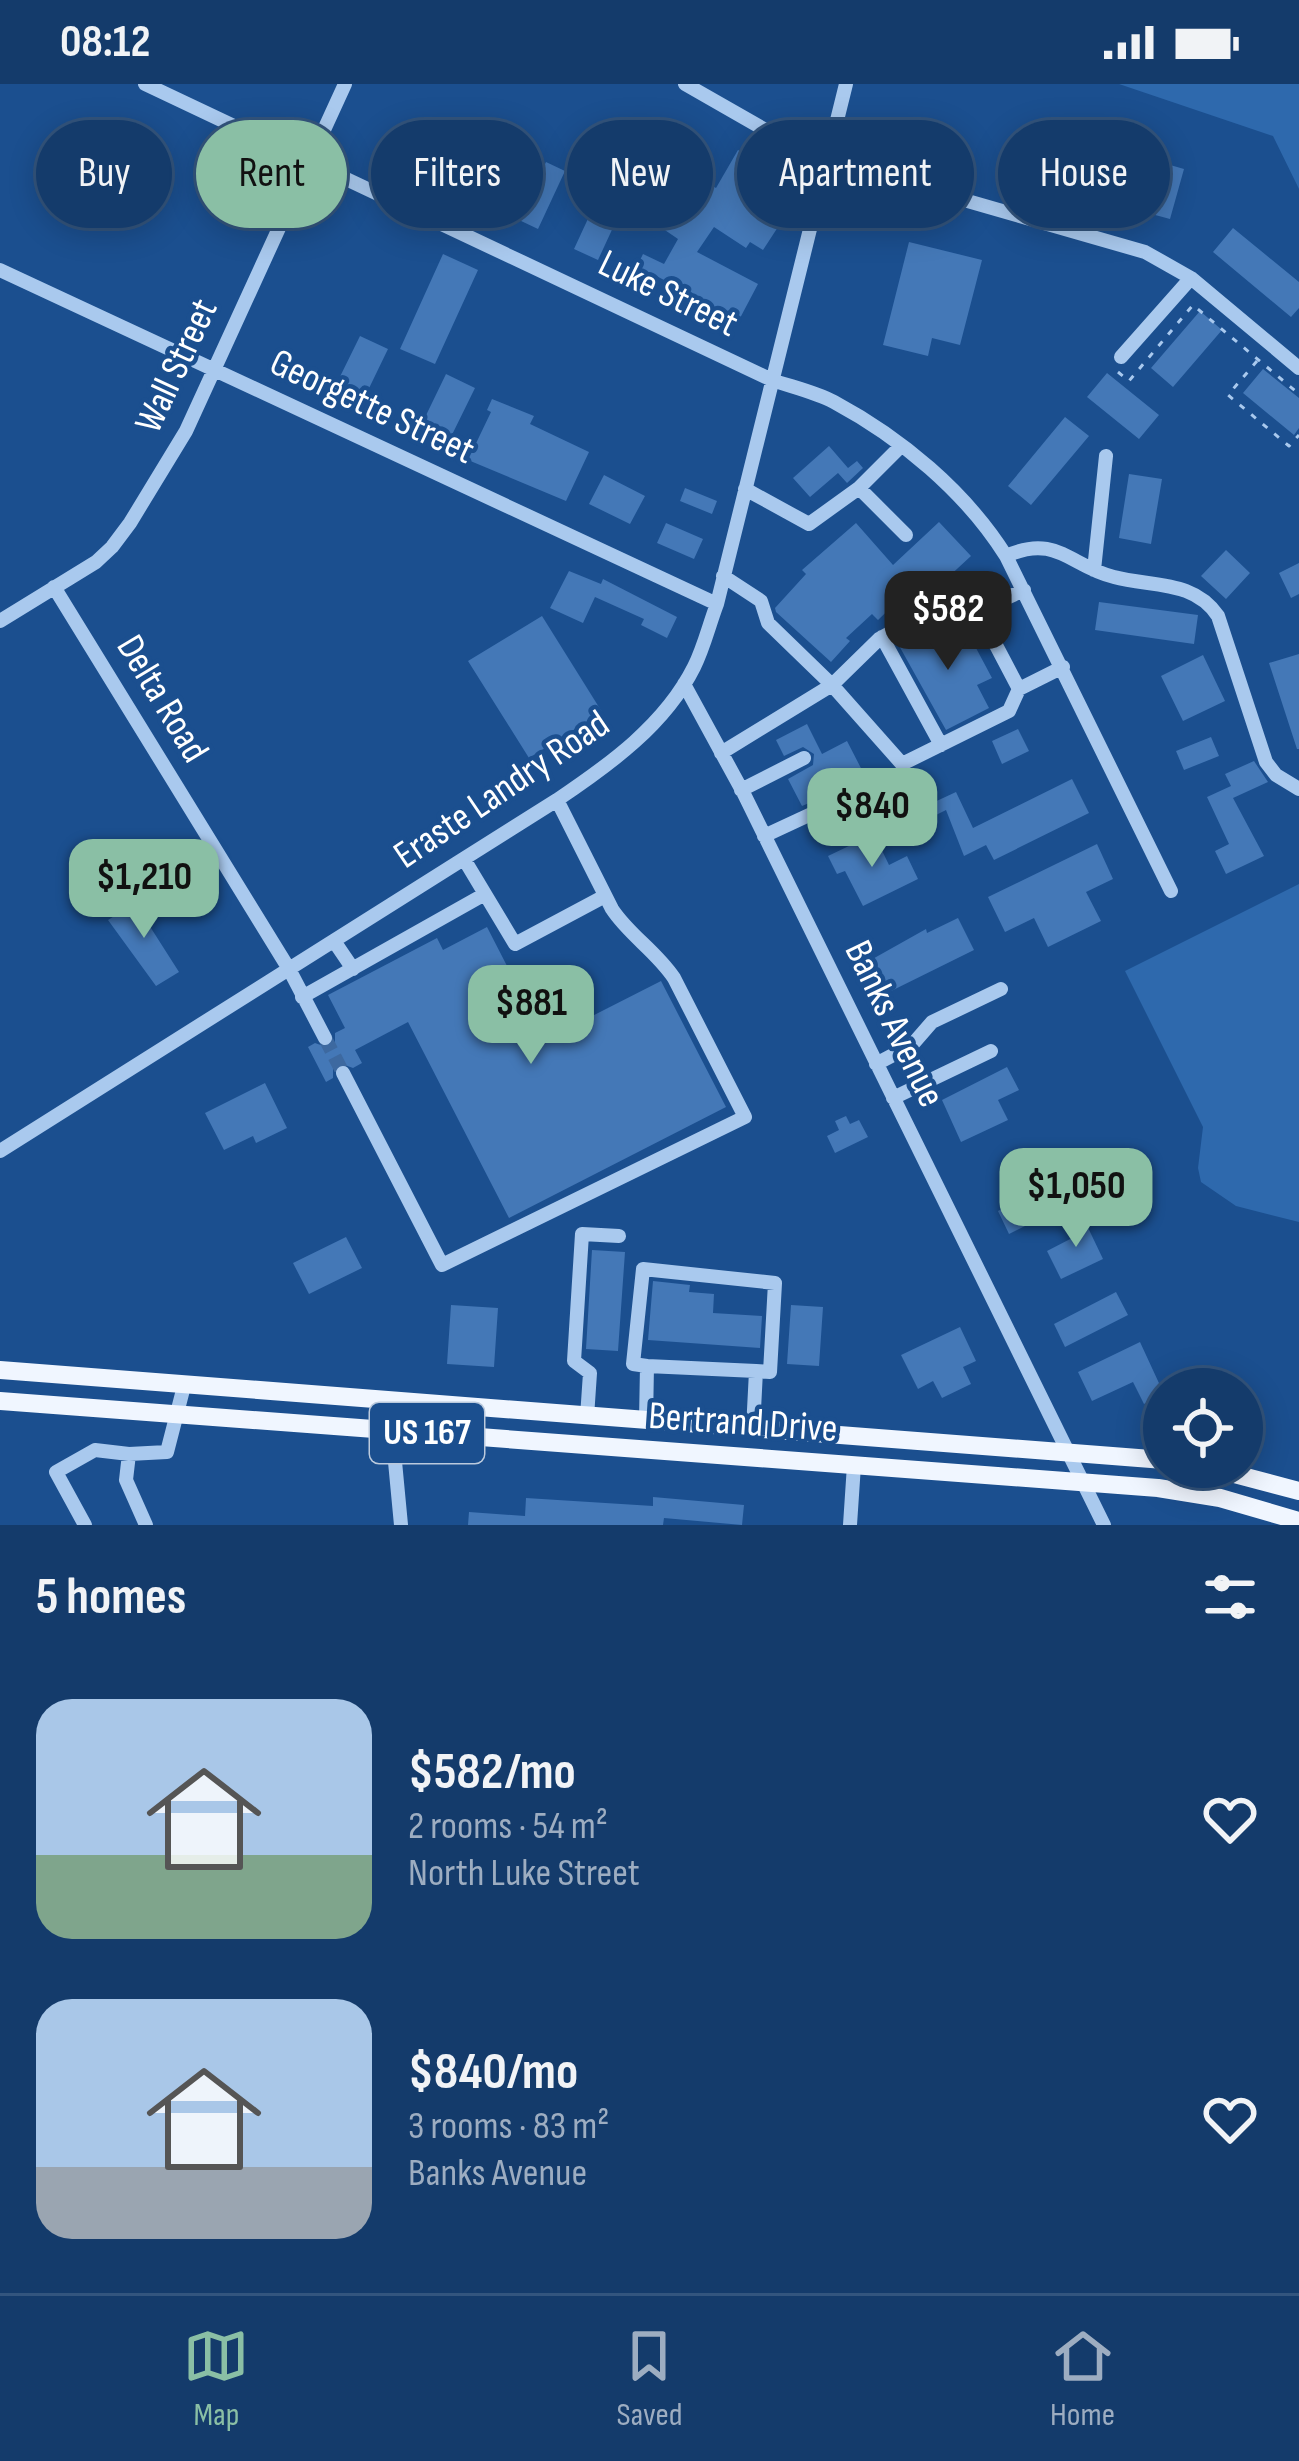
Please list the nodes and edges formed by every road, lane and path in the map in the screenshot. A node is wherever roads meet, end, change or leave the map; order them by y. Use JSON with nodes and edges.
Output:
{"nodes":[{"id":1,"x":145,"y":84,"type":"edge"},
{"id":2,"x":345,"y":84,"type":"edge"},
{"id":3,"x":685,"y":84,"type":"edge"},
{"id":4,"x":847,"y":84,"type":"edge"},
{"id":5,"x":223,"y":120,"type":"edge"},
{"id":6,"x":328,"y":120,"type":"edge"},
{"id":7,"x":751,"y":120,"type":"edge"},
{"id":8,"x":838,"y":120,"type":"edge"},
{"id":9,"x":347,"y":178,"type":"edge"},
{"id":10,"x":974,"y":204,"type":"edge"},
{"id":11,"x":278,"y":228,"type":"edge"},
{"id":12,"x":810,"y":228,"type":"edge"},
{"id":13,"x":0,"y":271,"type":"edge"},
{"id":14,"x":1192,"y":278,"type":"junction"},
{"id":15,"x":1121,"y":357,"type":"joint"},
{"id":16,"x":1258,"y":359,"type":"junction"},
{"id":17,"x":1299,"y":368,"type":"edge"},
{"id":18,"x":212,"y":370,"type":"junction"},
{"id":19,"x":772,"y":380,"type":"junction"},
{"id":20,"x":1299,"y":394,"type":"edge"},
{"id":21,"x":1299,"y":434,"type":"edge"},
{"id":22,"x":902,"y":446,"type":"junction"},
{"id":23,"x":1106,"y":457,"type":"dead end"},
{"id":24,"x":860,"y":488,"type":"junction"},
{"id":25,"x":745,"y":489,"type":"junction"},
{"id":26,"x":906,"y":535,"type":"dead end"},
{"id":27,"x":1006,"y":556,"type":"junction"},
{"id":28,"x":1094,"y":570,"type":"junction"},
{"id":29,"x":723,"y":576,"type":"junction"},
{"id":30,"x":54,"y":587,"type":"junction"},
{"id":31,"x":1024,"y":590,"type":"junction"},
{"id":32,"x":717,"y":604,"type":"junction"},
{"id":33,"x":978,"y":611,"type":"junction"},
{"id":34,"x":0,"y":621,"type":"edge"},
{"id":35,"x":883,"y":638,"type":"junction"},
{"id":36,"x":1063,"y":667,"type":"junction"},
{"id":37,"x":684,"y":684,"type":"junction"},
{"id":38,"x":832,"y":685,"type":"junction"},
{"id":39,"x":1019,"y":688,"type":"junction"},
{"id":40,"x":941,"y":745,"type":"junction"},
{"id":41,"x":722,"y":753,"type":"junction"},
{"id":42,"x":804,"y":758,"type":"dead end"},
{"id":43,"x":1299,"y":789,"type":"edge"},
{"id":44,"x":741,"y":790,"type":"junction"},
{"id":45,"x":557,"y":800,"type":"junction"},
{"id":46,"x":822,"y":809,"type":"dead end"},
{"id":47,"x":764,"y":836,"type":"junction"},
{"id":48,"x":464,"y":859,"type":"junction"},
{"id":49,"x":1171,"y":891,"type":"dead end"},
{"id":50,"x":485,"y":894,"type":"junction"},
{"id":51,"x":605,"y":896,"type":"junction"},
{"id":52,"x":334,"y":940,"type":"junction"},
{"id":53,"x":289,"y":969,"type":"junction"},
{"id":54,"x":353,"y":969,"type":"junction"},
{"id":55,"x":1001,"y":988,"type":"dead end"},
{"id":56,"x":302,"y":997,"type":"junction"},
{"id":57,"x":325,"y":1038,"type":"tunnel mouth"},
{"id":58,"x":991,"y":1051,"type":"dead end"},
{"id":59,"x":876,"y":1064,"type":"junction"},
{"id":60,"x":344,"y":1073,"type":"tunnel mouth"},
{"id":61,"x":893,"y":1098,"type":"junction"},
{"id":62,"x":0,"y":1151,"type":"edge"},
{"id":63,"x":620,"y":1235,"type":"dead end"},
{"id":64,"x":647,"y":1366,"type":"junction"},
{"id":65,"x":0,"y":1370,"type":"edge"},
{"id":66,"x":756,"y":1371,"type":"junction"},
{"id":67,"x":184,"y":1386,"type":"junction"},
{"id":68,"x":0,"y":1401,"type":"edge"},
{"id":69,"x":178,"y":1413,"type":"junction"},
{"id":70,"x":587,"y":1417,"type":"junction"},
{"id":71,"x":646,"y":1421,"type":"junction"},
{"id":72,"x":753,"y":1429,"type":"junction"},
{"id":73,"x":392,"y":1430,"type":"junction"},
{"id":74,"x":1068,"y":1453,"type":"junction"},
{"id":75,"x":129,"y":1454,"type":"junction"},
{"id":76,"x":1143,"y":1458,"type":"edge"},
{"id":77,"x":854,"y":1465,"type":"junction"},
{"id":78,"x":1263,"y":1481,"type":"edge"},
{"id":79,"x":1082,"y":1482,"type":"junction"},
{"id":80,"x":1299,"y":1490,"type":"edge"},
{"id":81,"x":1299,"y":1521,"type":"edge"},
{"id":82,"x":86,"y":1525,"type":"edge"},
{"id":83,"x":146,"y":1525,"type":"edge"},
{"id":84,"x":400,"y":1525,"type":"edge"},
{"id":85,"x":850,"y":1525,"type":"edge"},
{"id":86,"x":1104,"y":1525,"type":"edge"}],
"edges":[{"from":1,"to":5,"type":"street","name":"Luke Street"},
{"from":2,"to":6,"type":"street","name":"Wall Street"},
{"from":3,"to":7,"type":"street"},
{"from":4,"to":8,"type":"street","name":"Eraste Landry Road"},
{"from":9,"to":19,"type":"street","name":"Luke Street"},
{"from":10,"to":14,"type":"street"},
{"from":11,"to":18,"type":"street","name":"Wall Street"},
{"from":12,"to":19,"type":"street","name":"Eraste Landry Road"},
{"from":13,"to":18,"type":"street","name":"Georgette Street"},
{"from":14,"to":15,"type":"street"},
{"from":14,"to":17,"type":"street"},
{"from":15,"to":16,"type":"path"},
{"from":16,"to":20,"type":"path"},
{"from":16,"to":21,"type":"path"},
{"from":18,"to":30,"type":"street","name":"Wall Street"},
{"from":18,"to":32,"type":"street","name":"Georgette Street"},
{"from":19,"to":22,"type":"street","name":"Luke Street"},
{"from":19,"to":25,"type":"street","name":"Eraste Landry Road"},
{"from":22,"to":24,"type":"street"},
{"from":22,"to":27,"type":"street","name":"Luke Street"},
{"from":23,"to":28,"type":"street"},
{"from":24,"to":25,"type":"street"},
{"from":24,"to":26,"type":"street"},
{"from":25,"to":29,"type":"street","name":"Eraste Landry Road"},
{"from":27,"to":28,"type":"street"},
{"from":27,"to":31,"type":"street","name":"Luke Street"},
{"from":28,"to":43,"type":"street"},
{"from":29,"to":32,"type":"street","name":"Eraste Landry Road"},
{"from":29,"to":38,"type":"street"},
{"from":30,"to":34,"type":"street","name":"Wall Street"},
{"from":30,"to":53,"type":"street","name":"Delta Road"},
{"from":31,"to":33,"type":"street"},
{"from":31,"to":36,"type":"street","name":"Luke Street"},
{"from":32,"to":37,"type":"street","name":"Eraste Landry Road"},
{"from":33,"to":35,"type":"street"},
{"from":33,"to":39,"type":"street"},
{"from":35,"to":38,"type":"street"},
{"from":35,"to":40,"type":"street"},
{"from":36,"to":39,"type":"street"},
{"from":36,"to":49,"type":"street","name":"Luke Street"},
{"from":37,"to":41,"type":"street","name":"Banks Avenue"},
{"from":37,"to":45,"type":"street","name":"Eraste Landry Road"},
{"from":38,"to":40,"type":"street"},
{"from":38,"to":41,"type":"street"},
{"from":39,"to":40,"type":"street"},
{"from":41,"to":44,"type":"street","name":"Banks Avenue"},
{"from":42,"to":44,"type":"street"},
{"from":44,"to":47,"type":"street","name":"Banks Avenue"},
{"from":45,"to":48,"type":"street","name":"Eraste Landry Road"},
{"from":45,"to":51,"type":"street"},
{"from":46,"to":47,"type":"street"},
{"from":47,"to":59,"type":"street","name":"Banks Avenue"},
{"from":48,"to":50,"type":"street"},
{"from":48,"to":52,"type":"street","name":"Eraste Landry Road"},
{"from":50,"to":51,"type":"street"},
{"from":50,"to":54,"type":"street"},
{"from":51,"to":60,"type":"street"},
{"from":52,"to":53,"type":"street","name":"Eraste Landry Road"},
{"from":52,"to":54,"type":"street"},
{"from":53,"to":56,"type":"street","name":"Delta Road"},
{"from":53,"to":62,"type":"street","name":"Eraste Landry Road"},
{"from":54,"to":56,"type":"street"},
{"from":55,"to":59,"type":"street"},
{"from":56,"to":57,"type":"street","name":"Delta Road"},
{"from":58,"to":61,"type":"street"},
{"from":59,"to":61,"type":"street","name":"Banks Avenue"},
{"from":61,"to":74,"type":"street","name":"Banks Avenue"},
{"from":63,"to":70,"type":"street"},
{"from":64,"to":66,"type":"street"},
{"from":64,"to":66,"type":"street"},
{"from":64,"to":71,"type":"street"},
{"from":65,"to":67,"type":"main road","name":"Bertrand Drive","number":"US 167"},
{"from":66,"to":72,"type":"street"},
{"from":67,"to":69,"type":"street"},
{"from":67,"to":70,"type":"main road","name":"Bertrand Drive","number":"US 167"},
{"from":68,"to":69,"type":"main road","name":"Bertrand Drive","number":"US 167"},
{"from":69,"to":73,"type":"main road","name":"Bertrand Drive","number":"US 167"},
{"from":69,"to":75,"type":"street"},
{"from":70,"to":71,"type":"main road","name":"Bertrand Drive","number":"US 167"},
{"from":71,"to":72,"type":"main road","name":"Bertrand Drive","number":"US 167"},
{"from":72,"to":74,"type":"main road","name":"Bertrand Drive","number":"US 167"},
{"from":73,"to":77,"type":"main road","name":"Bertrand Drive","number":"US 167"},
{"from":73,"to":84,"type":"street"},
{"from":74,"to":76,"type":"main road","name":"Bertrand Drive","number":"US 167"},
{"from":74,"to":79,"type":"street","name":"Banks Avenue"},
{"from":75,"to":82,"type":"street"},
{"from":75,"to":83,"type":"street"},
{"from":77,"to":79,"type":"main road","name":"Bertrand Drive","number":"US 167"},
{"from":77,"to":85,"type":"street"},
{"from":78,"to":80,"type":"main road"},
{"from":79,"to":81,"type":"main road","name":"Bertrand Drive","number":"US 167"},
{"from":79,"to":86,"type":"street","name":"Banks Avenue"}]}
